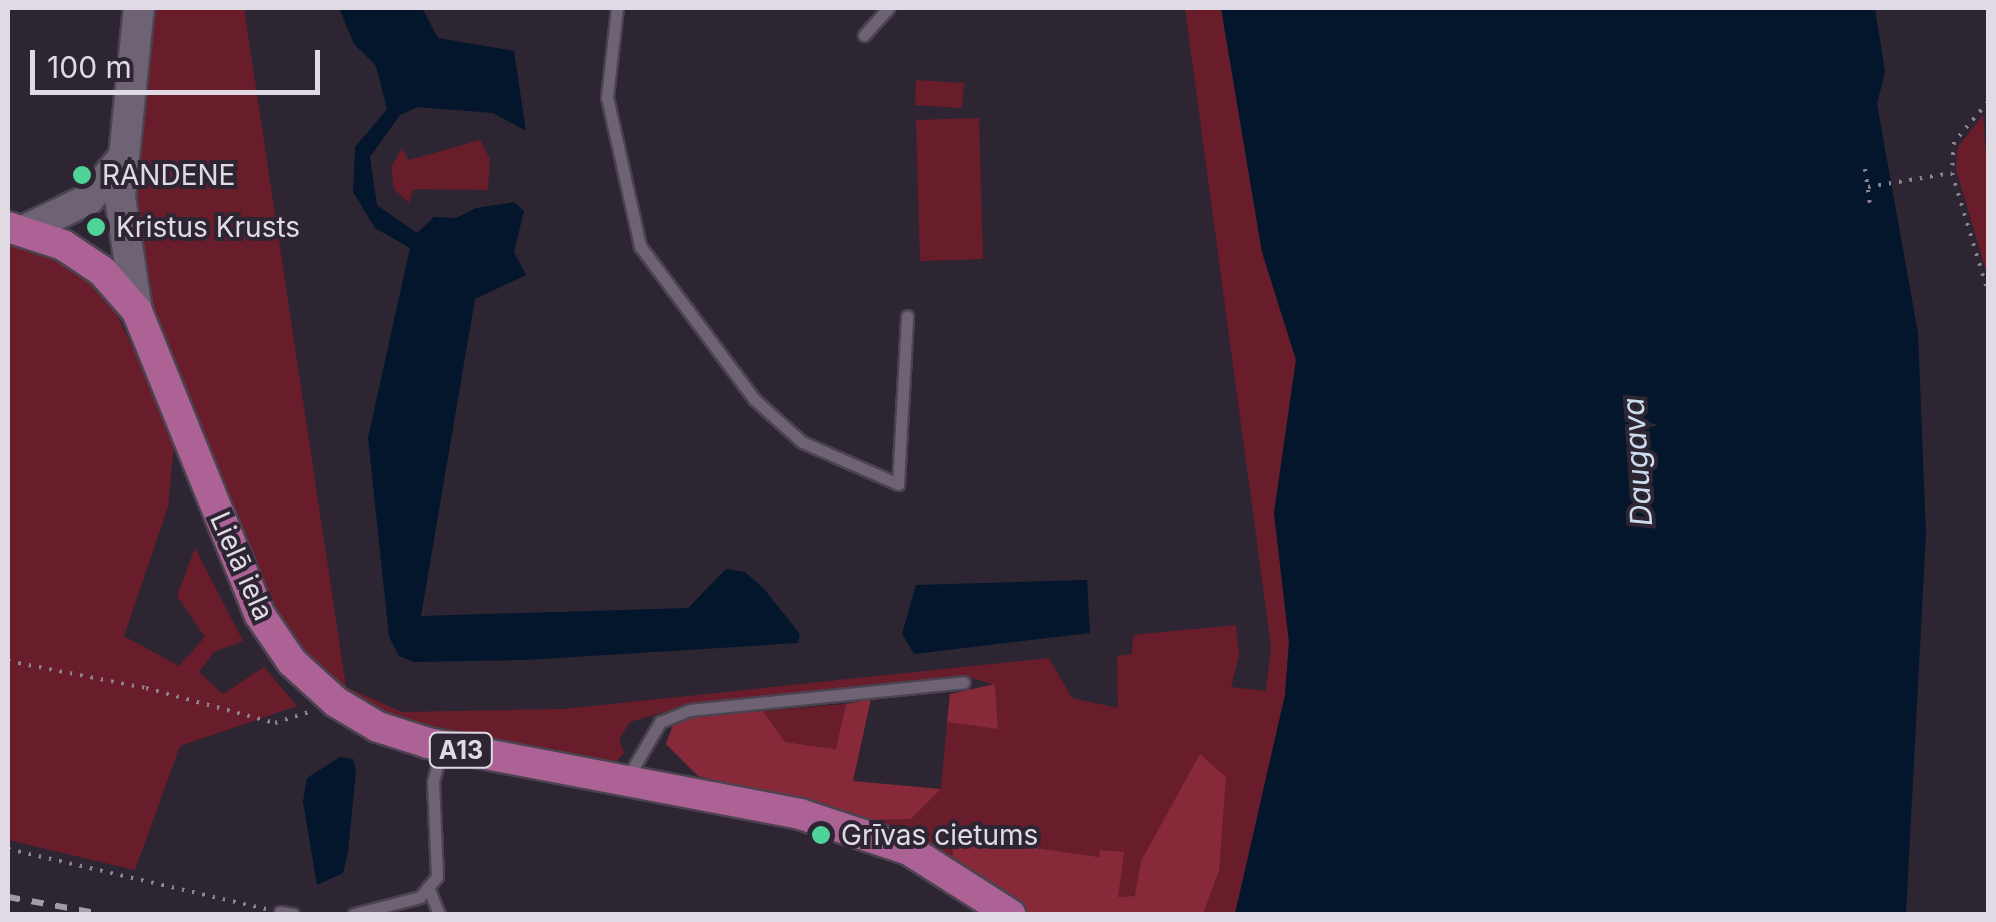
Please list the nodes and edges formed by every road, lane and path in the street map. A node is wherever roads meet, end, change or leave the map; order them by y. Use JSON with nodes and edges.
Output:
{"nodes":[{"id":1,"x":139,"y":8,"type":"edge"},
{"id":2,"x":617,"y":8,"type":"edge"},
{"id":3,"x":888,"y":8,"type":"edge"},
{"id":4,"x":864,"y":35,"type":"dead end"},
{"id":5,"x":1988,"y":102,"type":"edge"},
{"id":6,"x":123,"y":157,"type":"junction"},
{"id":7,"x":1865,"y":169,"type":"dead end"},
{"id":8,"x":1952,"y":174,"type":"junction"},
{"id":9,"x":1868,"y":187,"type":"junction"},
{"id":10,"x":1870,"y":203,"type":"dead end"},
{"id":11,"x":16,"y":228,"type":"edge"},
{"id":12,"x":1988,"y":292,"type":"edge"},
{"id":13,"x":137,"y":310,"type":"junction"},
{"id":14,"x":907,"y":316,"type":"dead end"},
{"id":15,"x":8,"y":661,"type":"edge"},
{"id":16,"x":964,"y":682,"type":"dead end"},
{"id":17,"x":336,"y":702,"type":"junction"},
{"id":18,"x":442,"y":746,"type":"junction"},
{"id":19,"x":627,"y":781,"type":"junction"},
{"id":20,"x":8,"y":848,"type":"edge"},
{"id":21,"x":428,"y":887,"type":"junction"},
{"id":22,"x":287,"y":913,"type":"edge"},
{"id":23,"x":354,"y":914,"type":"edge"},
{"id":24,"x":439,"y":914,"type":"edge"},
{"id":25,"x":1010,"y":914,"type":"edge"}],
"edges":[{"from":1,"to":6,"type":"main road","name":"Lielā iela"},
{"from":2,"to":14,"type":"lane"},
{"from":3,"to":4,"type":"lane"},
{"from":5,"to":8,"type":"path"},
{"from":6,"to":11,"type":"main road"},
{"from":6,"to":13,"type":"main road","name":"Lielā iela"},
{"from":7,"to":9,"type":"path"},
{"from":8,"to":9,"type":"path"},
{"from":8,"to":12,"type":"path"},
{"from":9,"to":10,"type":"path"},
{"from":11,"to":13,"type":"main road","number":"A13"},
{"from":13,"to":17,"type":"main road","name":"Lielā iela","number":"A13"},
{"from":15,"to":17,"type":"path"},
{"from":16,"to":19,"type":"lane"},
{"from":17,"to":18,"type":"main road","name":"Lielā iela","number":"A13"},
{"from":18,"to":19,"type":"main road","name":"Lielā iela","number":"A13"},
{"from":18,"to":21,"type":"lane"},
{"from":19,"to":25,"type":"main road","name":"Lielā iela","number":"A13"},
{"from":20,"to":22,"type":"path"},
{"from":21,"to":23,"type":"lane"},
{"from":21,"to":24,"type":"lane"}]}
